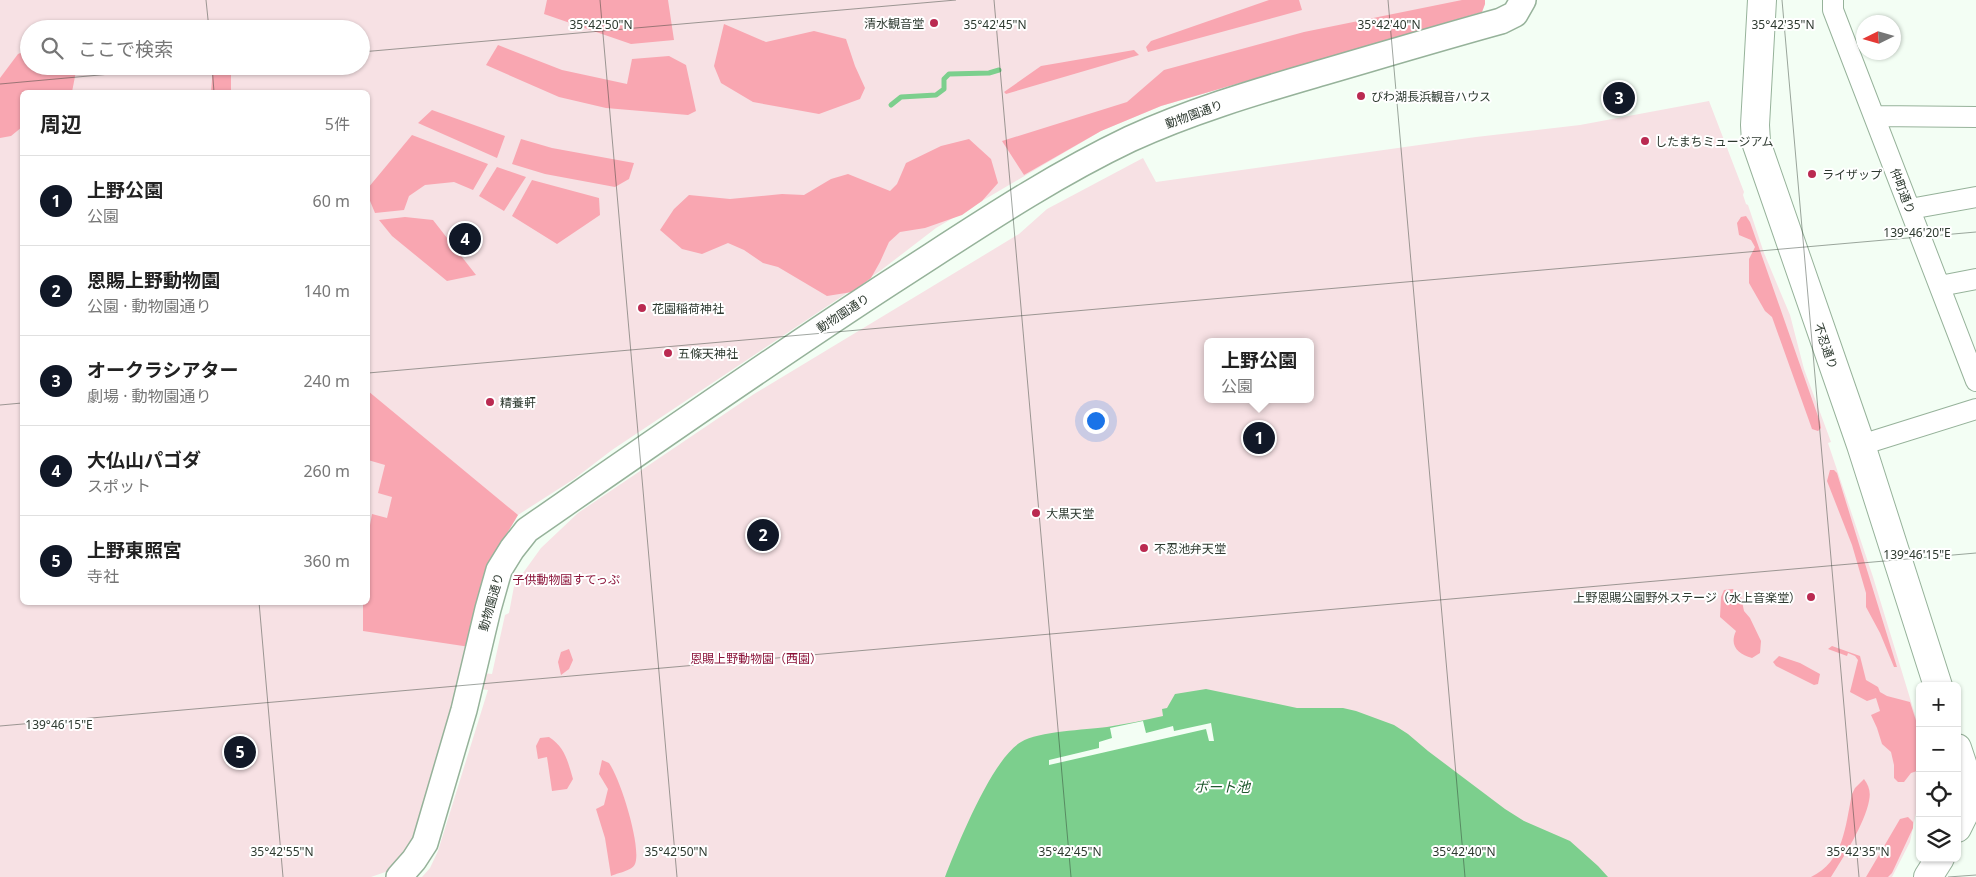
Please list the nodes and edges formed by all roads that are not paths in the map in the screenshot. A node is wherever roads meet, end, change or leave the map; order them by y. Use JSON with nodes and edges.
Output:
{"nodes":[{"id":1,"x":1523,"y":0,"type":"edge"},
{"id":2,"x":1762,"y":0,"type":"edge"},
{"id":3,"x":1833,"y":0,"type":"edge"},
{"id":4,"x":1874,"y":116,"type":"junction"},
{"id":5,"x":1976,"y":117,"type":"edge"},
{"id":6,"x":1976,"y":197,"type":"edge"},
{"id":7,"x":1910,"y":209,"type":"junction"},
{"id":8,"x":1976,"y":280,"type":"edge"},
{"id":9,"x":1940,"y":286,"type":"junction"},
{"id":10,"x":1976,"y":382,"type":"edge"},
{"id":11,"x":1976,"y":409,"type":"edge"},
{"id":12,"x":1861,"y":446,"type":"junction"},
{"id":13,"x":1937,"y":682,"type":"edge"},
{"id":14,"x":1961,"y":759,"type":"edge"},
{"id":15,"x":1975,"y":798,"type":"edge"},
{"id":16,"x":1961,"y":821,"type":"edge"},
{"id":17,"x":1937,"y":862,"type":"edge"},
{"id":18,"x":399,"y":877,"type":"edge"},
{"id":19,"x":1928,"y":877,"type":"edge"}],
"edges":[{"from":1,"to":18,"type":"street","name":"動物園通り"},
{"from":2,"to":12,"type":"main road","name":"不忍通り"},
{"from":3,"to":4,"type":"street","name":"仲町通り"},
{"from":4,"to":5,"type":"street"},
{"from":4,"to":7,"type":"street","name":"仲町通り"},
{"from":6,"to":7,"type":"street"},
{"from":7,"to":9,"type":"street","name":"仲町通り"},
{"from":8,"to":9,"type":"street"},
{"from":9,"to":10,"type":"street","name":"仲町通り"},
{"from":11,"to":12,"type":"street"},
{"from":12,"to":13,"type":"main road","name":"不忍通り"},
{"from":14,"to":15,"type":"main road"},
{"from":15,"to":16,"type":"main road"},
{"from":17,"to":19,"type":"main road"}]}
